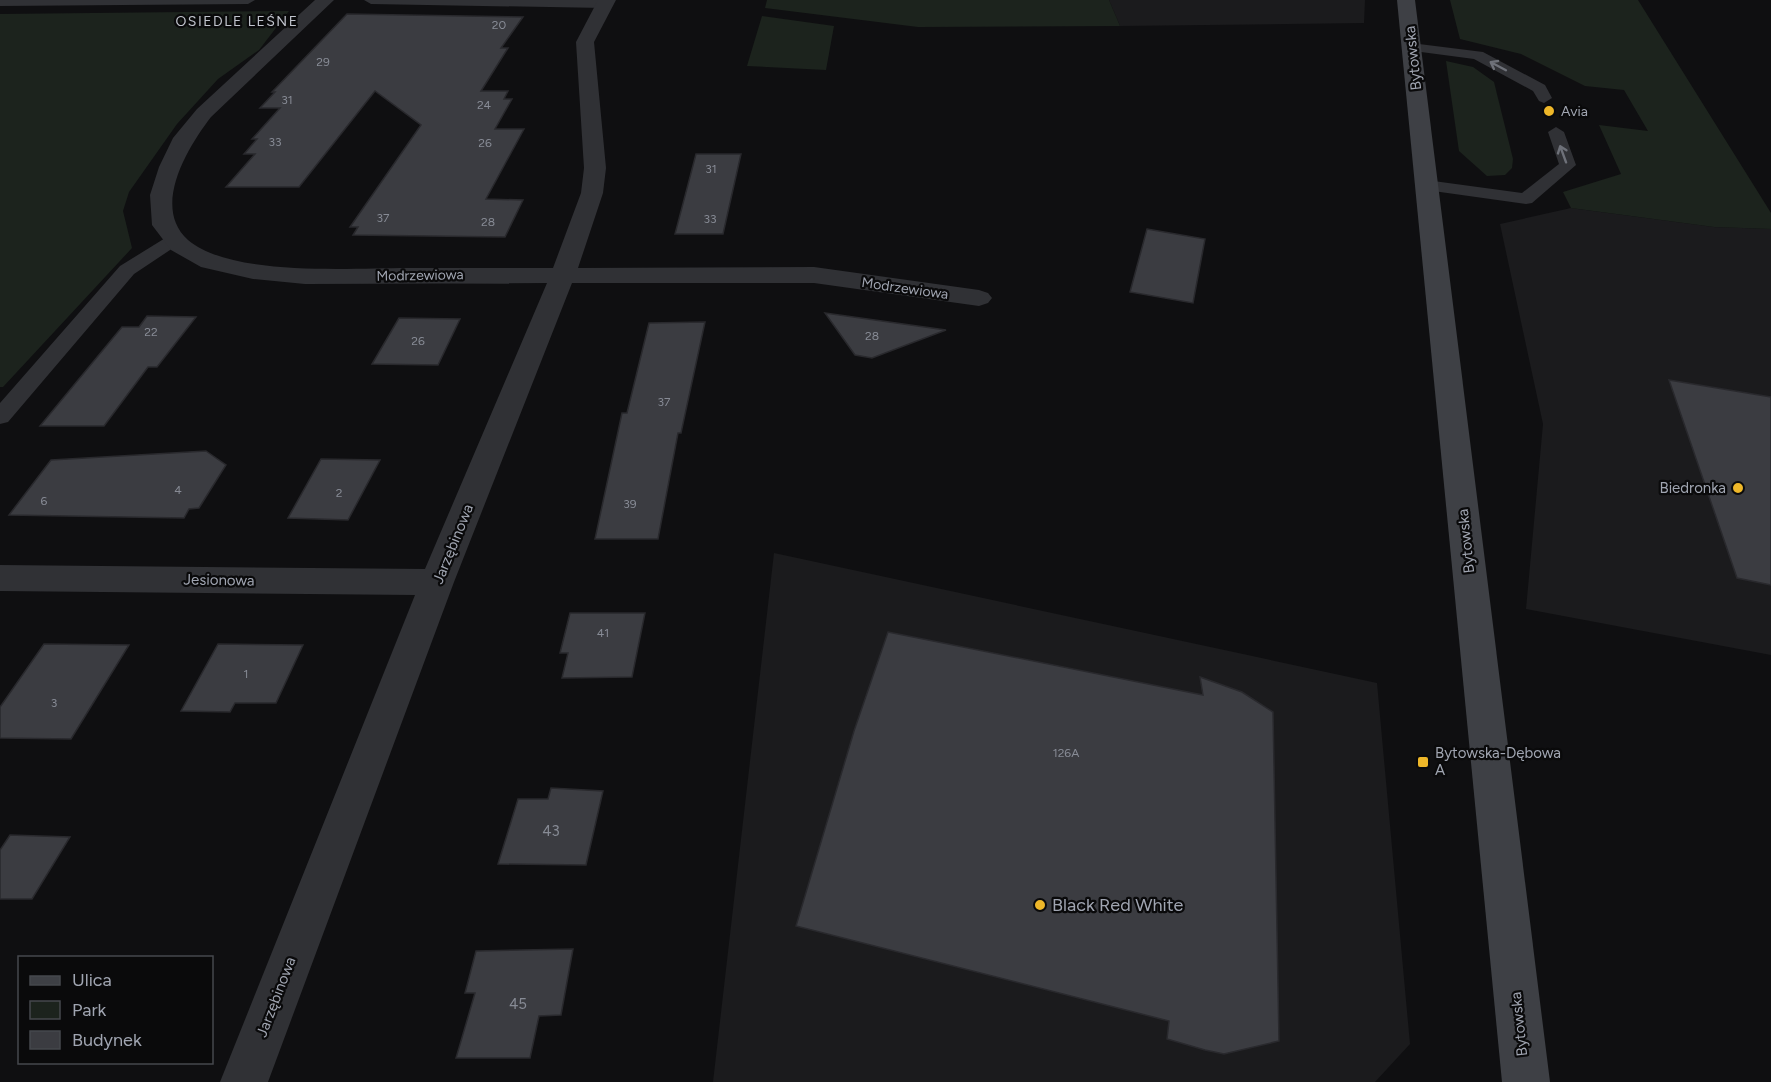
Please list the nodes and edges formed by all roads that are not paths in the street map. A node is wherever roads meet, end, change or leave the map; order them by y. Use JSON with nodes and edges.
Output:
{"nodes":[{"id":1,"x":248,"y":0,"type":"edge"},
{"id":2,"x":325,"y":0,"type":"edge"},
{"id":3,"x":371,"y":0,"type":"edge"},
{"id":4,"x":1406,"y":0,"type":"edge"},
{"id":5,"x":0,"y":2,"type":"edge"},
{"id":6,"x":606,"y":2,"type":"edge"},
{"id":7,"x":1411,"y":46,"type":"junction"},
{"id":8,"x":1544,"y":98,"type":"dead end"},
{"id":9,"x":1556,"y":132,"type":"dead end"},
{"id":10,"x":1426,"y":185,"type":"junction"},
{"id":11,"x":175,"y":238,"type":"junction"},
{"id":12,"x":564,"y":274,"type":"junction"},
{"id":13,"x":979,"y":298,"type":"dead end"},
{"id":14,"x":0,"y":417,"type":"edge"},
{"id":15,"x":0,"y":578,"type":"edge"},
{"id":16,"x":437,"y":582,"type":"junction"},
{"id":17,"x":244,"y":1082,"type":"edge"},
{"id":18,"x":1526,"y":1082,"type":"edge"}],
"edges":[{"from":1,"to":5,"type":"lane"},
{"from":2,"to":11,"type":"street","name":"Modrzewiowa"},
{"from":3,"to":6,"type":"lane"},
{"from":4,"to":7,"type":"main road","name":"Bytowska"},
{"from":6,"to":12,"type":"street","name":"Jarzębinowa"},
{"from":8,"to":7,"type":"lane","one_way":true},
{"from":7,"to":10,"type":"main road","name":"Bytowska"},
{"from":10,"to":9,"type":"lane","one_way":true},
{"from":10,"to":18,"type":"main road","name":"Bytowska"},
{"from":11,"to":12,"type":"street","name":"Modrzewiowa"},
{"from":11,"to":14,"type":"lane"},
{"from":12,"to":13,"type":"street","name":"Modrzewiowa"},
{"from":12,"to":16,"type":"street","name":"Jarzębinowa"},
{"from":15,"to":16,"type":"street","name":"Jesionowa"},
{"from":16,"to":17,"type":"street","name":"Jarzębinowa"}]}
